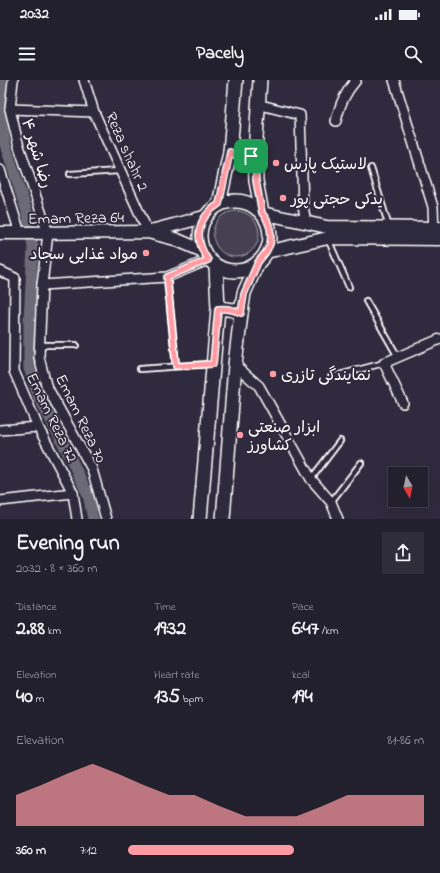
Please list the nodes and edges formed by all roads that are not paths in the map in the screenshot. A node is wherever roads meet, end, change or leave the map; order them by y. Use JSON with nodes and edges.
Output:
{"nodes":[{"id":1,"x":13,"y":80,"type":"edge"},
{"id":2,"x":84,"y":80,"type":"edge"},
{"id":3,"x":236,"y":80,"type":"edge"},
{"id":4,"x":260,"y":80,"type":"edge"},
{"id":5,"x":356,"y":80,"type":"edge"},
{"id":6,"x":394,"y":80,"type":"edge"},
{"id":7,"x":258,"y":104,"type":"junction"},
{"id":8,"x":10,"y":109,"type":"junction"},
{"id":9,"x":94,"y":112,"type":"junction"},
{"id":10,"x":336,"y":121,"type":"dead end"},
{"id":11,"x":230,"y":152,"type":"junction"},
{"id":12,"x":255,"y":153,"type":"junction"},
{"id":13,"x":371,"y":168,"type":"dead end"},
{"id":14,"x":0,"y":170,"type":"edge"},
{"id":15,"x":120,"y":171,"type":"junction"},
{"id":16,"x":70,"y":174,"type":"dead end"},
{"id":17,"x":219,"y":204,"type":"junction"},
{"id":18,"x":262,"y":213,"type":"junction"},
{"id":19,"x":204,"y":217,"type":"junction"},
{"id":20,"x":306,"y":223,"type":"junction"},
{"id":21,"x":390,"y":228,"type":"junction"},
{"id":22,"x":0,"y":233,"type":"edge"},
{"id":23,"x":20,"y":233,"type":"junction"},
{"id":24,"x":48,"y":233,"type":"junction"},
{"id":25,"x":151,"y":233,"type":"junction"},
{"id":26,"x":327,"y":233,"type":"junction"},
{"id":27,"x":437,"y":234,"type":"edge"},
{"id":28,"x":262,"y":257,"type":"junction"},
{"id":29,"x":209,"y":259,"type":"junction"},
{"id":30,"x":0,"y":271,"type":"edge"},
{"id":31,"x":167,"y":277,"type":"junction"},
{"id":32,"x":42,"y":285,"type":"junction"},
{"id":33,"x":349,"y":287,"type":"dead end"},
{"id":34,"x":366,"y":302,"type":"dead end"},
{"id":35,"x":218,"y":309,"type":"junction"},
{"id":36,"x":241,"y":313,"type":"junction"},
{"id":37,"x":440,"y":339,"type":"edge"},
{"id":38,"x":40,"y":345,"type":"junction"},
{"id":39,"x":76,"y":345,"type":"dead end"},
{"id":40,"x":398,"y":356,"type":"junction"},
{"id":41,"x":384,"y":363,"type":"junction"},
{"id":42,"x":213,"y":364,"type":"junction"},
{"id":43,"x":235,"y":365,"type":"junction"},
{"id":44,"x":176,"y":366,"type":"junction"},
{"id":45,"x":140,"y":369,"type":"dead end"},
{"id":46,"x":331,"y":377,"type":"dead end"},
{"id":47,"x":403,"y":403,"type":"dead end"},
{"id":48,"x":38,"y":427,"type":"junction"},
{"id":49,"x":0,"y":430,"type":"edge"},
{"id":50,"x":340,"y":441,"type":"dead end"},
{"id":51,"x":361,"y":463,"type":"dead end"},
{"id":52,"x":311,"y":479,"type":"junction"},
{"id":53,"x":73,"y":493,"type":"junction"},
{"id":54,"x":0,"y":501,"type":"edge"},
{"id":55,"x":330,"y":502,"type":"junction"},
{"id":56,"x":77,"y":519,"type":"edge"},
{"id":57,"x":106,"y":519,"type":"edge"},
{"id":58,"x":200,"y":519,"type":"edge"},
{"id":59,"x":223,"y":519,"type":"edge"},
{"id":60,"x":338,"y":519,"type":"edge"}],
"edges":[{"from":1,"to":8,"type":"street","name":"رضا شهر ۴"},
{"from":2,"to":9,"type":"street","name":"Reza shahr 2"},
{"from":3,"to":11,"type":"main road"},
{"from":4,"to":7,"type":"main road"},
{"from":5,"to":10,"type":"street"},
{"from":6,"to":27,"type":"street"},
{"from":7,"to":12,"type":"main road"},
{"from":7,"to":20,"type":"street"},
{"from":8,"to":9,"type":"street"},
{"from":8,"to":24,"type":"street","name":"رضا شهر ۴"},
{"from":9,"to":15,"type":"street","name":"Reza shahr 2"},
{"from":11,"to":12,"type":"main road"},
{"from":11,"to":17,"type":"main road"},
{"from":12,"to":18,"type":"main road"},
{"from":13,"to":21,"type":"lane"},
{"from":14,"to":23,"type":"street"},
{"from":15,"to":16,"type":"lane"},
{"from":15,"to":25,"type":"street","name":"Reza shahr 2"},
{"from":17,"to":18,"type":"main road"},
{"from":17,"to":19,"type":"main road"},
{"from":18,"to":20,"type":"main road"},
{"from":18,"to":28,"type":"main road"},
{"from":19,"to":25,"type":"main road"},
{"from":19,"to":29,"type":"main road"},
{"from":20,"to":26,"type":"main road"},
{"from":21,"to":26,"type":"main road"},
{"from":21,"to":27,"type":"main road"},
{"from":22,"to":23,"type":"main road","name":"Emam Reza 64"},
{"from":23,"to":24,"type":"main road","name":"Emam Reza 64"},
{"from":24,"to":25,"type":"main road","name":"Emam Reza 64"},
{"from":24,"to":32,"type":"street","name":"Emam Reza 70"},
{"from":25,"to":29,"type":"main road"},
{"from":26,"to":27,"type":"main road"},
{"from":26,"to":28,"type":"main road"},
{"from":26,"to":33,"type":"lane"},
{"from":28,"to":29,"type":"main road"},
{"from":28,"to":36,"type":"main road"},
{"from":29,"to":31,"type":"street"},
{"from":29,"to":35,"type":"main road"},
{"from":30,"to":48,"type":"street","name":"Emam Reza 72"},
{"from":31,"to":32,"type":"street"},
{"from":31,"to":44,"type":"lane"},
{"from":32,"to":38,"type":"street","name":"Emam Reza 70"},
{"from":34,"to":40,"type":"lane"},
{"from":35,"to":36,"type":"main road"},
{"from":35,"to":42,"type":"main road"},
{"from":36,"to":43,"type":"main road"},
{"from":37,"to":40,"type":"street"},
{"from":38,"to":39,"type":"lane"},
{"from":38,"to":57,"type":"street","name":"Emam Reza 70"},
{"from":40,"to":41,"type":"street"},
{"from":41,"to":46,"type":"lane"},
{"from":41,"to":47,"type":"street"},
{"from":42,"to":44,"type":"lane"},
{"from":42,"to":58,"type":"main road"},
{"from":43,"to":52,"type":"street"},
{"from":43,"to":59,"type":"main road"},
{"from":44,"to":45,"type":"lane"},
{"from":48,"to":49,"type":"street"},
{"from":48,"to":53,"type":"street","name":"Emam Reza 72"},
{"from":50,"to":52,"type":"lane"},
{"from":51,"to":55,"type":"lane"},
{"from":52,"to":55,"type":"street"},
{"from":53,"to":54,"type":"street"},
{"from":53,"to":56,"type":"street","name":"Emam Reza 72"},
{"from":55,"to":60,"type":"street"}]}
